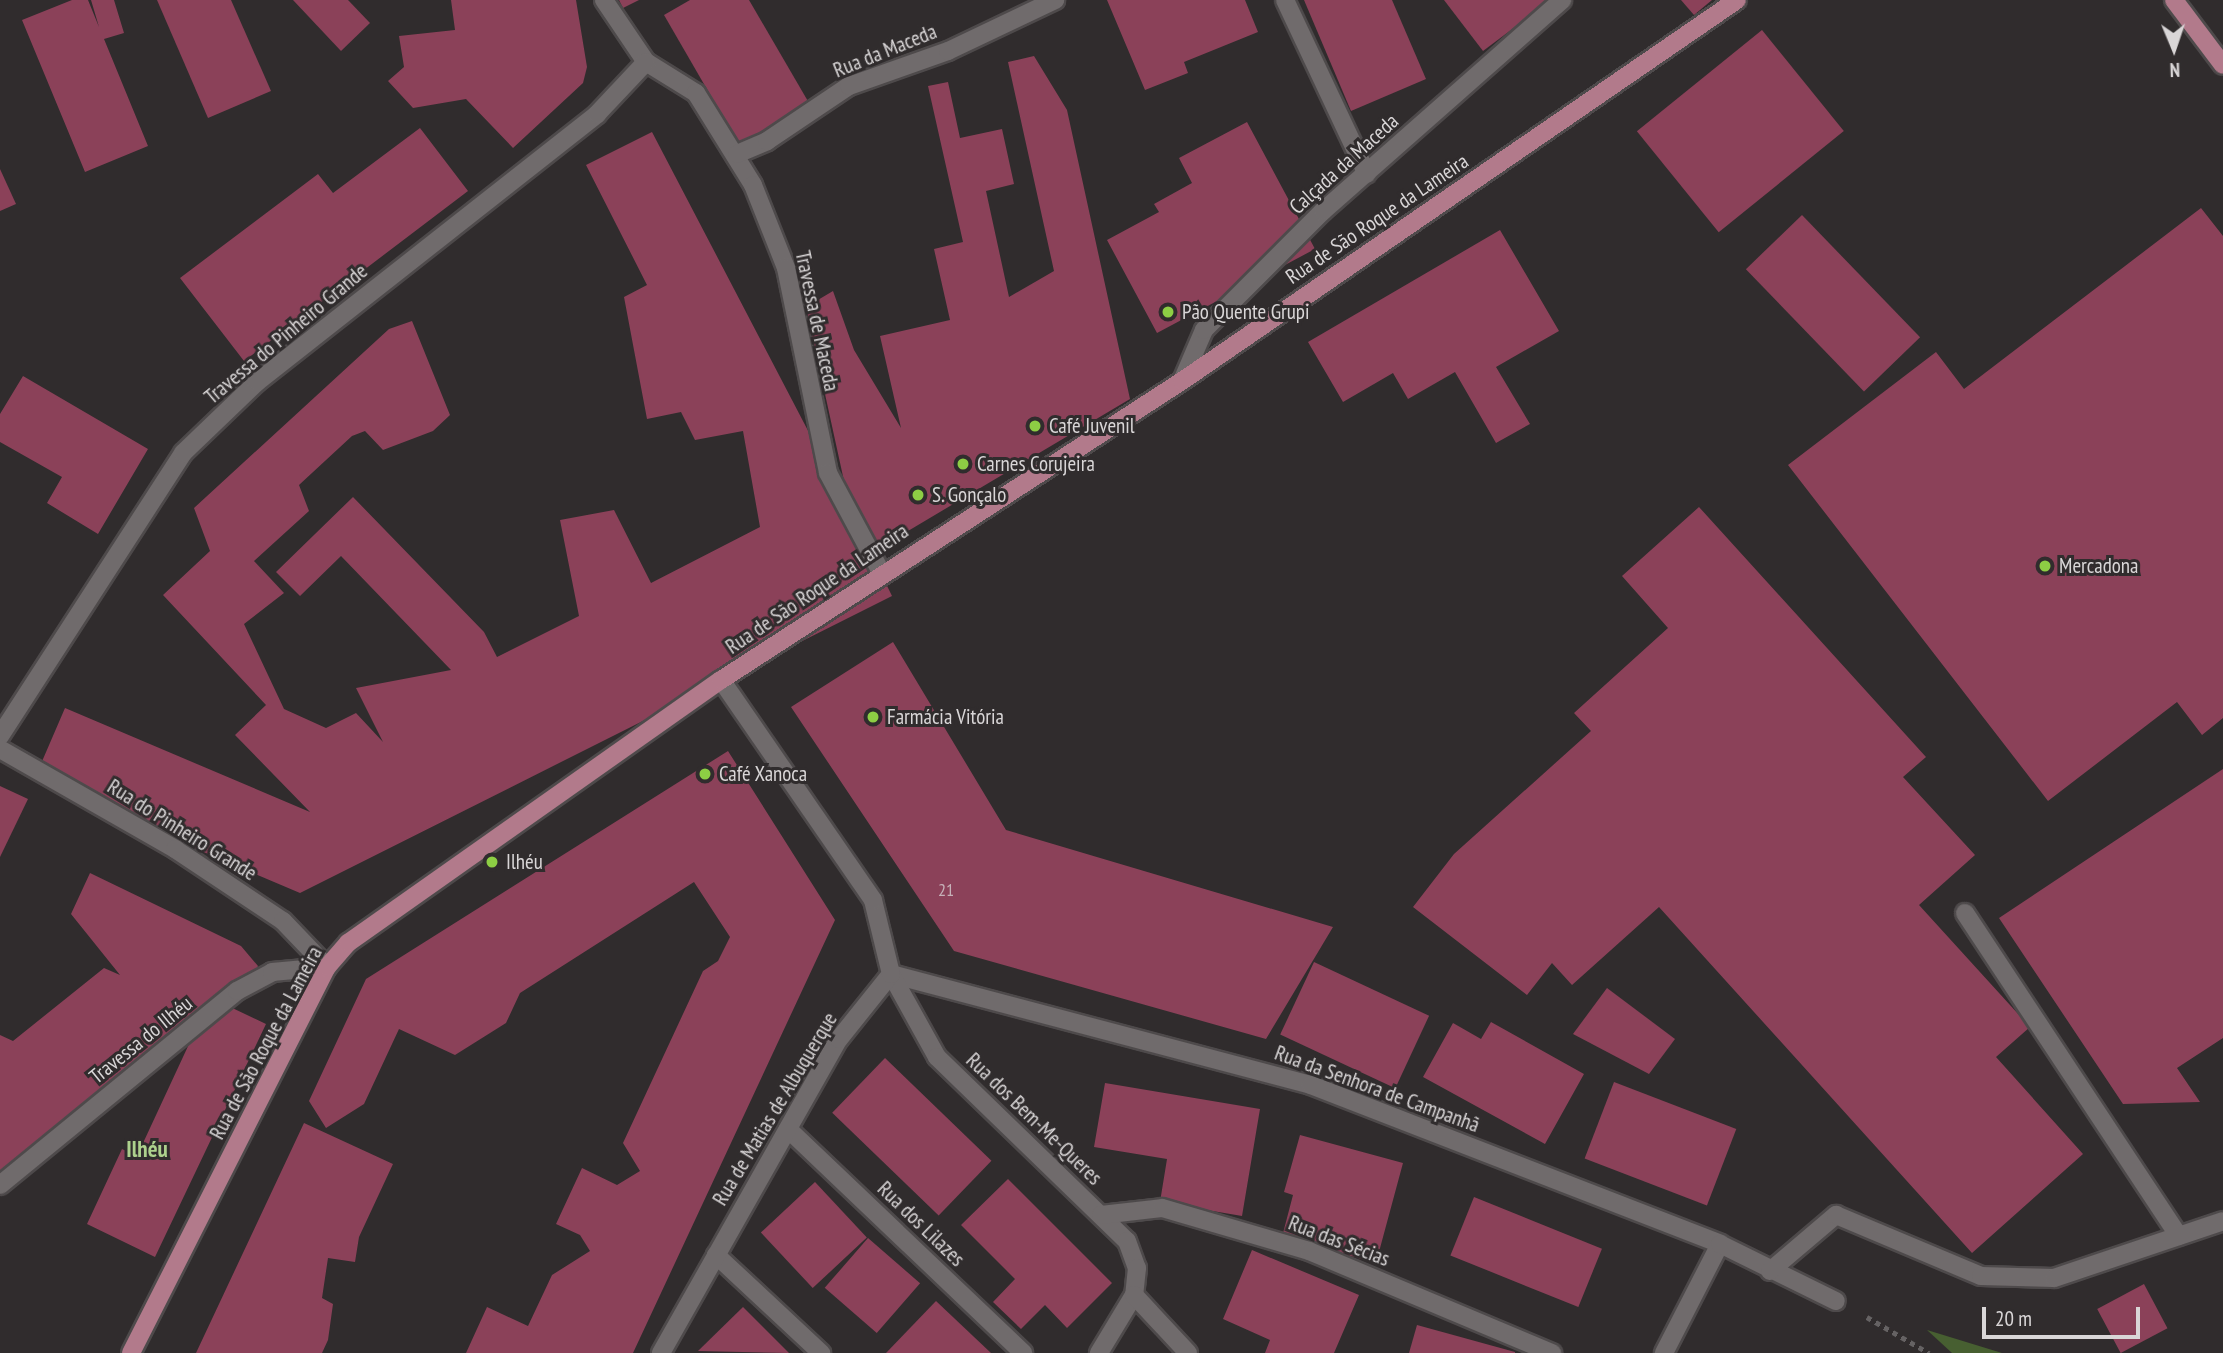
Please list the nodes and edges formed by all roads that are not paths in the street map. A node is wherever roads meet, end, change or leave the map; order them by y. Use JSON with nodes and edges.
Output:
{"nodes":[{"id":1,"x":604,"y":0,"type":"edge"},
{"id":2,"x":1055,"y":0,"type":"edge"},
{"id":3,"x":1285,"y":0,"type":"edge"},
{"id":4,"x":1562,"y":0,"type":"edge"},
{"id":5,"x":1737,"y":0,"type":"edge"},
{"id":6,"x":2174,"y":0,"type":"edge"},
{"id":7,"x":646,"y":62,"type":"junction"},
{"id":8,"x":2223,"y":65,"type":"edge"},
{"id":9,"x":737,"y":154,"type":"junction"},
{"id":10,"x":1367,"y":174,"type":"junction"},
{"id":11,"x":1182,"y":381,"type":"junction"},
{"id":12,"x":881,"y":572,"type":"junction"},
{"id":13,"x":721,"y":680,"type":"junction"},
{"id":14,"x":0,"y":736,"type":"edge"},
{"id":15,"x":0,"y":749,"type":"edge"},
{"id":16,"x":1965,"y":914,"type":"dead end"},
{"id":17,"x":327,"y":967,"type":"junction"},
{"id":18,"x":891,"y":974,"type":"junction"},
{"id":19,"x":788,"y":1129,"type":"junction"},
{"id":20,"x":0,"y":1185,"type":"edge"},
{"id":21,"x":1101,"y":1215,"type":"junction"},
{"id":22,"x":2223,"y":1221,"type":"edge"},
{"id":23,"x":2179,"y":1236,"type":"junction"},
{"id":24,"x":1720,"y":1244,"type":"junction"},
{"id":25,"x":716,"y":1255,"type":"junction"},
{"id":26,"x":1770,"y":1271,"type":"junction"},
{"id":27,"x":1134,"y":1295,"type":"junction"},
{"id":28,"x":1836,"y":1301,"type":"road end"},
{"id":29,"x":131,"y":1353,"type":"edge"},
{"id":30,"x":661,"y":1353,"type":"edge"},
{"id":31,"x":821,"y":1353,"type":"edge"},
{"id":32,"x":1023,"y":1353,"type":"edge"},
{"id":33,"x":1099,"y":1353,"type":"edge"},
{"id":34,"x":1188,"y":1353,"type":"edge"},
{"id":35,"x":1552,"y":1353,"type":"edge"},
{"id":36,"x":1664,"y":1353,"type":"edge"}],
"edges":[{"from":1,"to":7,"type":"street","name":"Travessa de Maceda"},
{"from":2,"to":9,"type":"street","name":"Rua da Maceda"},
{"from":3,"to":10,"type":"street"},
{"from":4,"to":10,"type":"street","name":"Calçada da Maceda"},
{"from":5,"to":11,"type":"main road","name":"Rua de São Roque da Lameira"},
{"from":6,"to":8,"type":"main road"},
{"from":7,"to":9,"type":"street","name":"Travessa de Maceda"},
{"from":7,"to":14,"type":"street","name":"Travessa do Pinheiro Grande"},
{"from":9,"to":12,"type":"street","name":"Travessa de Maceda"},
{"from":10,"to":11,"type":"street","name":"Calçada da Maceda"},
{"from":11,"to":12,"type":"main road","name":"Rua de São Roque da Lameira"},
{"from":12,"to":13,"type":"main road","name":"Rua de São Roque da Lameira"},
{"from":13,"to":17,"type":"main road","name":"Rua de São Roque da Lameira"},
{"from":13,"to":18,"type":"street"},
{"from":15,"to":17,"type":"street","name":"Rua do Pinheiro Grande"},
{"from":16,"to":23,"type":"street"},
{"from":17,"to":20,"type":"street","name":"Travessa do Ilhéu"},
{"from":17,"to":29,"type":"main road","name":"Rua de São Roque da Lameira"},
{"from":18,"to":19,"type":"street","name":"Rua de Matias de Albuquerque"},
{"from":18,"to":21,"type":"street","name":"Rua dos Bem-Me-Queres"},
{"from":18,"to":24,"type":"street","name":"Rua da Senhora de Campanhã"},
{"from":19,"to":25,"type":"street","name":"Rua de Matias de Albuquerque"},
{"from":19,"to":32,"type":"street","name":"Rua dos Lilazes"},
{"from":21,"to":27,"type":"street","name":"Rua dos Bem-Me-Queres"},
{"from":21,"to":35,"type":"street","name":"Rua das Sécias"},
{"from":22,"to":23,"type":"street"},
{"from":23,"to":26,"type":"street"},
{"from":24,"to":26,"type":"street","name":"Rua da Senhora de Campanhã"},
{"from":24,"to":36,"type":"street"},
{"from":25,"to":30,"type":"street","name":"Rua de Matias de Albuquerque"},
{"from":25,"to":31,"type":"street"},
{"from":26,"to":28,"type":"street","name":"Rua da Senhora de Campanhã"},
{"from":27,"to":33,"type":"street"},
{"from":27,"to":34,"type":"street"}]}
